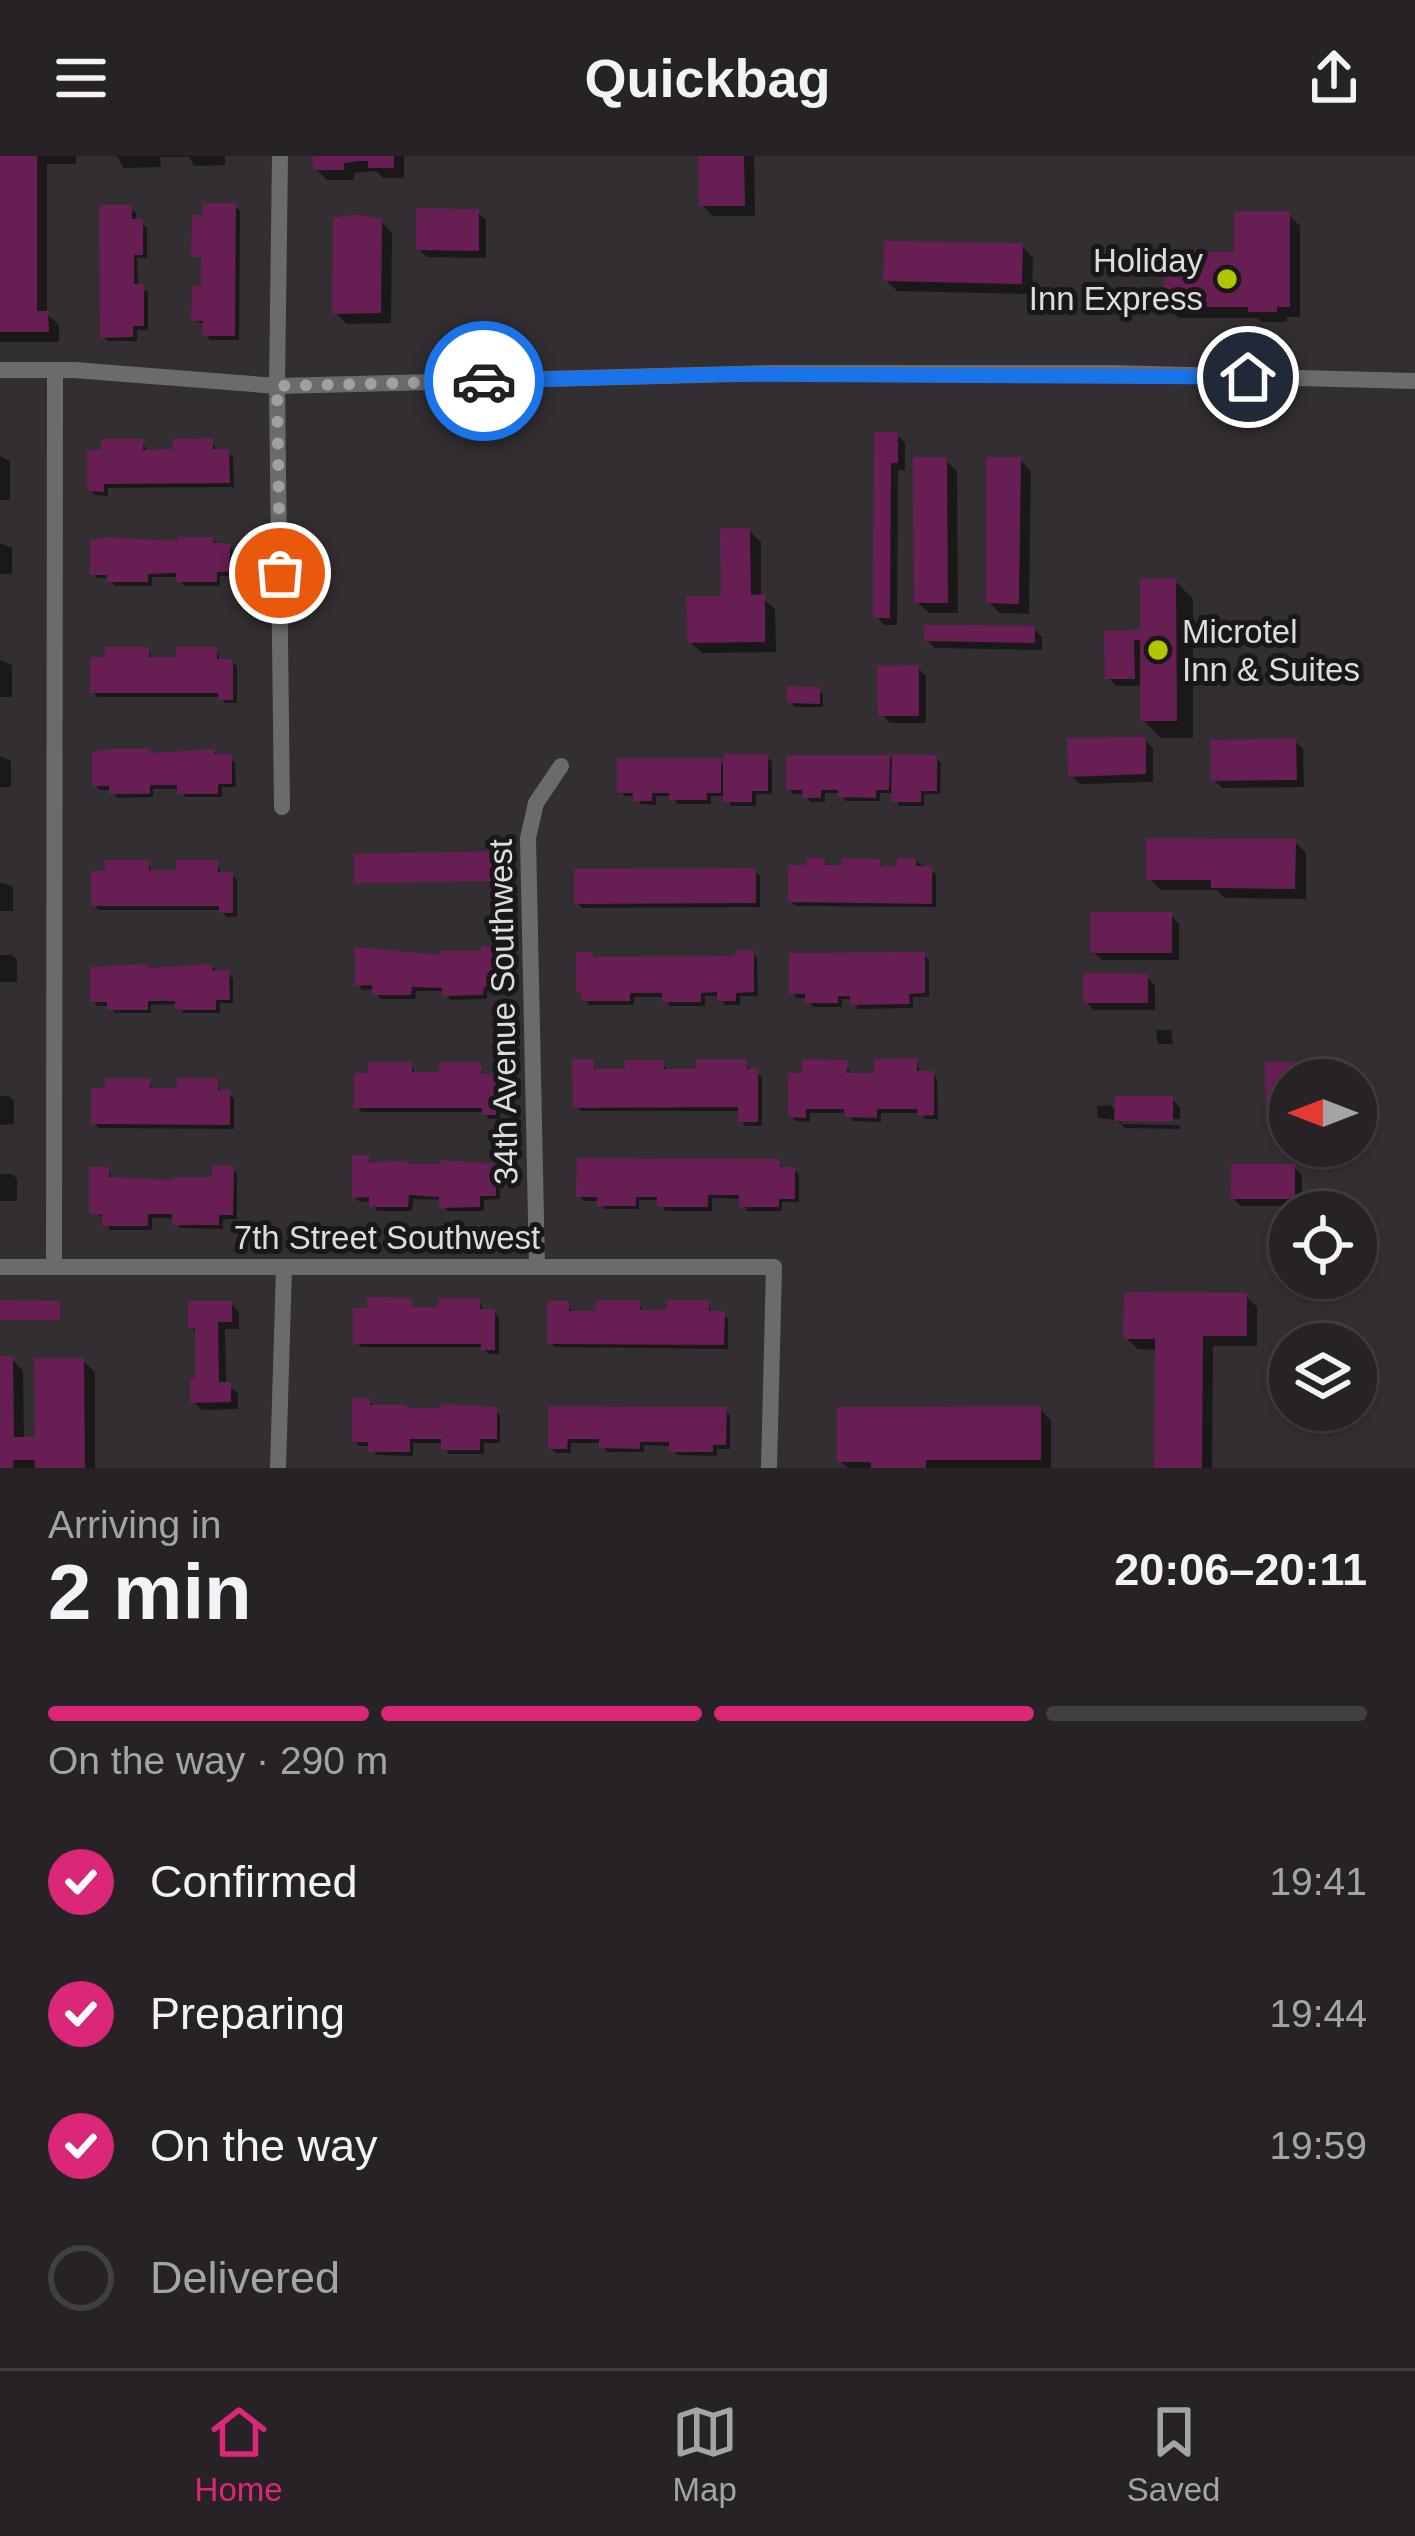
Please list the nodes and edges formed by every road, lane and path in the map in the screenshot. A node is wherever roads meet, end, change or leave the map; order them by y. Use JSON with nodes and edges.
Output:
{"nodes":[{"id":1,"x":280,"y":156,"type":"edge"},
{"id":2,"x":0,"y":370,"type":"edge"},
{"id":3,"x":55,"y":370,"type":"junction"},
{"id":4,"x":1415,"y":381,"type":"edge"},
{"id":5,"x":277,"y":386,"type":"junction"},
{"id":6,"x":562,"y":766,"type":"dead end"},
{"id":7,"x":282,"y":807,"type":"dead end"},
{"id":8,"x":537,"y":1266,"type":"junction"},
{"id":9,"x":0,"y":1268,"type":"edge"},
{"id":10,"x":54,"y":1268,"type":"junction"},
{"id":11,"x":284,"y":1268,"type":"junction"},
{"id":12,"x":278,"y":1468,"type":"edge"},
{"id":13,"x":769,"y":1468,"type":"edge"}],
"edges":[{"from":1,"to":5,"type":"street"},
{"from":2,"to":3,"type":"street"},
{"from":3,"to":5,"type":"street"},
{"from":3,"to":10,"type":"street"},
{"from":4,"to":5,"type":"street"},
{"from":5,"to":7,"type":"street"},
{"from":6,"to":8,"type":"street","name":"34th Avenue Southwest"},
{"from":8,"to":11,"type":"street","name":"7th Street Southwest"},
{"from":8,"to":13,"type":"street","name":"7th Street Southwest"},
{"from":9,"to":10,"type":"street","name":"7th Street Southwest"},
{"from":10,"to":11,"type":"street","name":"7th Street Southwest"},
{"from":11,"to":12,"type":"street"}]}
